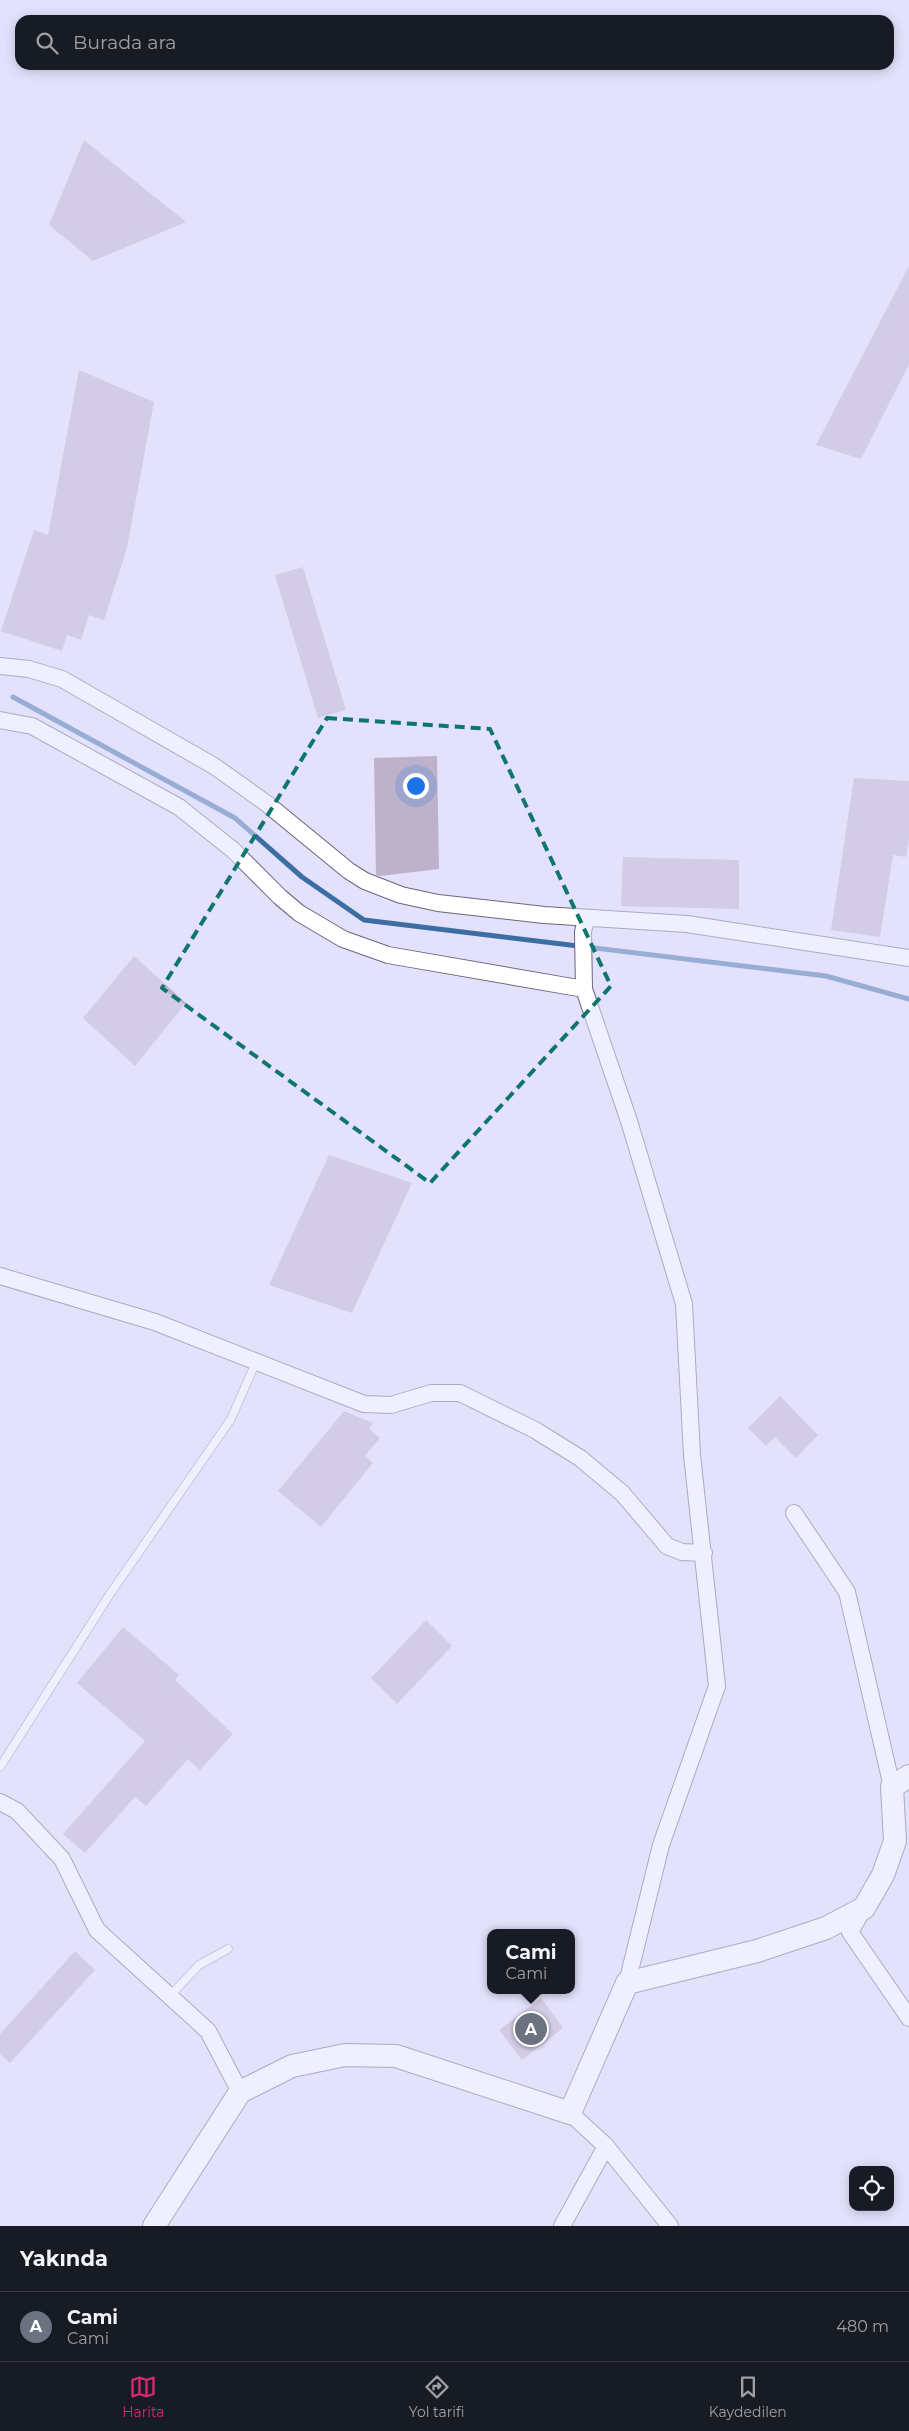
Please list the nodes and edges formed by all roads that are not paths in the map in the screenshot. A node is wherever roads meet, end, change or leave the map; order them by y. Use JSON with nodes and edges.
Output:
{"nodes":[{"id":1,"x":0,"y":666,"type":"edge"},
{"id":2,"x":0,"y":720,"type":"edge"},
{"id":3,"x":584,"y":925,"type":"junction"},
{"id":4,"x":909,"y":958,"type":"edge"},
{"id":5,"x":584,"y":989,"type":"junction"},
{"id":6,"x":0,"y":1276,"type":"edge"},
{"id":7,"x":256,"y":1362,"type":"junction"},
{"id":8,"x":794,"y":1512,"type":"dead end"},
{"id":9,"x":704,"y":1553,"type":"junction"},
{"id":10,"x":0,"y":1767,"type":"edge"},
{"id":11,"x":900,"y":1782,"type":"edge"},
{"id":12,"x":0,"y":1802,"type":"edge"},
{"id":13,"x":864,"y":1908,"type":"junction"},
{"id":14,"x":228,"y":1949,"type":"dead end"},
{"id":15,"x":627,"y":1983,"type":"junction"},
{"id":16,"x":170,"y":1996,"type":"junction"},
{"id":17,"x":909,"y":2018,"type":"edge"},
{"id":18,"x":240,"y":2092,"type":"junction"},
{"id":19,"x":570,"y":2113,"type":"junction"},
{"id":20,"x":606,"y":2146,"type":"junction"},
{"id":21,"x":154,"y":2226,"type":"edge"},
{"id":22,"x":562,"y":2226,"type":"edge"},
{"id":23,"x":670,"y":2226,"type":"edge"}],
"edges":[{"from":1,"to":3,"type":"street"},
{"from":2,"to":5,"type":"street"},
{"from":3,"to":4,"type":"street"},
{"from":3,"to":5,"type":"street"},
{"from":5,"to":9,"type":"street"},
{"from":6,"to":7,"type":"street"},
{"from":7,"to":9,"type":"street"},
{"from":7,"to":10,"type":"lane"},
{"from":8,"to":11,"type":"street"},
{"from":9,"to":15,"type":"street"},
{"from":11,"to":13,"type":"street"},
{"from":12,"to":16,"type":"street"},
{"from":13,"to":15,"type":"street"},
{"from":13,"to":17,"type":"street"},
{"from":14,"to":16,"type":"lane"},
{"from":15,"to":19,"type":"street"},
{"from":16,"to":18,"type":"street"},
{"from":18,"to":19,"type":"street"},
{"from":18,"to":21,"type":"street"},
{"from":19,"to":20,"type":"street"},
{"from":20,"to":22,"type":"street"},
{"from":20,"to":23,"type":"street"}]}
